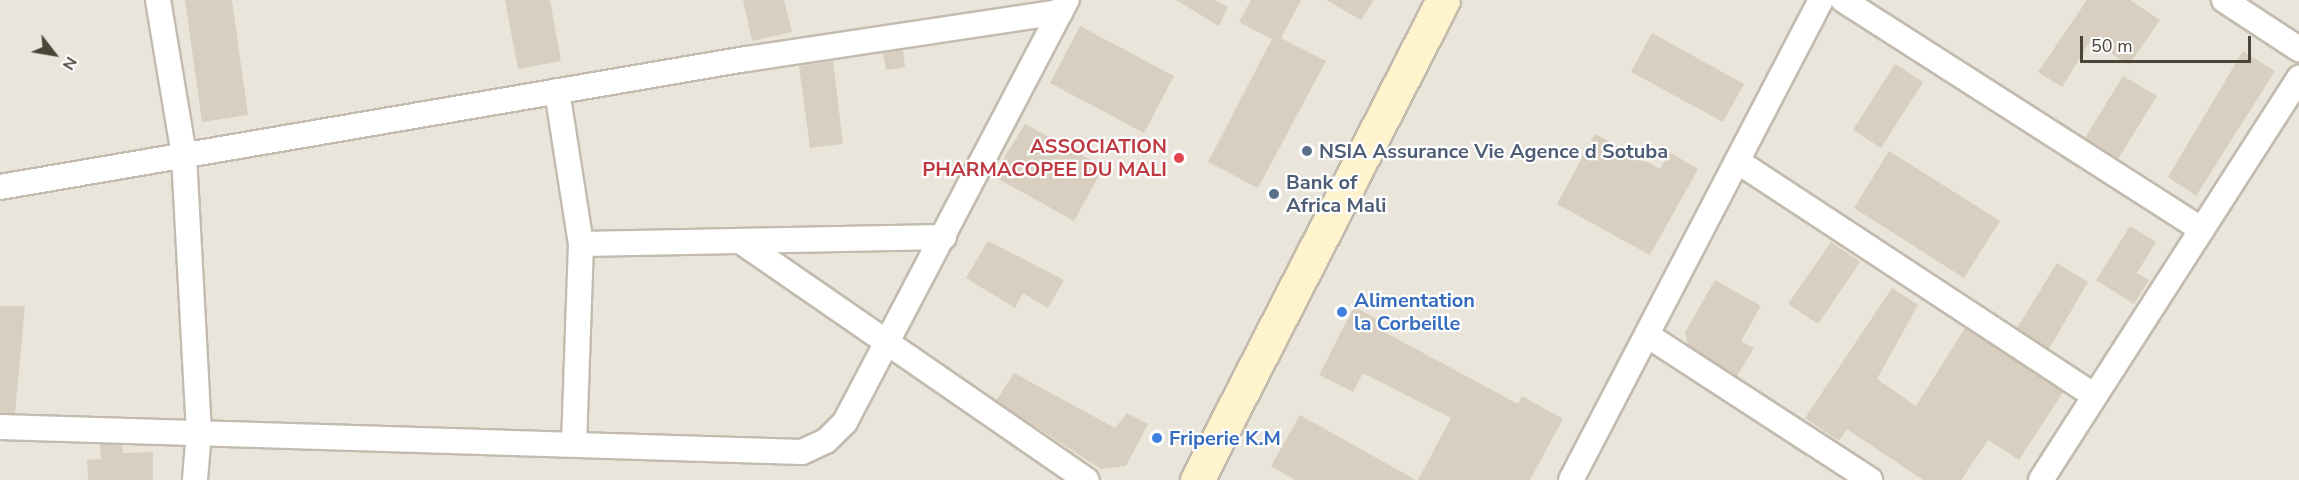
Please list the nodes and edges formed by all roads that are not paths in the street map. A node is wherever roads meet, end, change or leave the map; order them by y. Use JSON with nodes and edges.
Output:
{"nodes":[{"id":1,"x":158,"y":0,"type":"edge"},
{"id":2,"x":1443,"y":0,"type":"edge"},
{"id":3,"x":1821,"y":0,"type":"edge"},
{"id":4,"x":1843,"y":0,"type":"edge"},
{"id":5,"x":2224,"y":0,"type":"edge"},
{"id":6,"x":1064,"y":6,"type":"edge"},
{"id":7,"x":2299,"y":49,"type":"edge"},
{"id":8,"x":2299,"y":78,"type":"edge"},
{"id":9,"x":557,"y":91,"type":"junction"},
{"id":10,"x":184,"y":156,"type":"junction"},
{"id":11,"x":1737,"y":161,"type":"junction"},
{"id":12,"x":0,"y":187,"type":"edge"},
{"id":13,"x":2202,"y":230,"type":"junction"},
{"id":14,"x":944,"y":237,"type":"junction"},
{"id":15,"x":740,"y":242,"type":"junction"},
{"id":16,"x":581,"y":244,"type":"junction"},
{"id":17,"x":1647,"y":334,"type":"junction"},
{"id":18,"x":887,"y":343,"type":"junction"},
{"id":19,"x":2095,"y":396,"type":"junction"},
{"id":20,"x":0,"y":427,"type":"edge"},
{"id":21,"x":199,"y":431,"type":"junction"},
{"id":22,"x":574,"y":444,"type":"junction"},
{"id":23,"x":195,"y":480,"type":"edge"},
{"id":24,"x":1086,"y":480,"type":"edge"},
{"id":25,"x":1197,"y":480,"type":"edge"},
{"id":26,"x":1571,"y":480,"type":"edge"},
{"id":27,"x":1870,"y":480,"type":"edge"},
{"id":28,"x":2041,"y":480,"type":"edge"}],
"edges":[{"from":1,"to":10,"type":"street"},
{"from":2,"to":25,"type":"main road"},
{"from":3,"to":11,"type":"street"},
{"from":4,"to":13,"type":"street"},
{"from":5,"to":7,"type":"street"},
{"from":6,"to":9,"type":"street"},
{"from":6,"to":14,"type":"street"},
{"from":8,"to":13,"type":"street"},
{"from":9,"to":10,"type":"street"},
{"from":9,"to":16,"type":"street"},
{"from":10,"to":12,"type":"street"},
{"from":10,"to":21,"type":"street"},
{"from":11,"to":17,"type":"street"},
{"from":11,"to":19,"type":"street"},
{"from":13,"to":19,"type":"street"},
{"from":14,"to":15,"type":"street"},
{"from":14,"to":18,"type":"street"},
{"from":15,"to":16,"type":"street"},
{"from":15,"to":18,"type":"street"},
{"from":16,"to":22,"type":"street"},
{"from":17,"to":26,"type":"street"},
{"from":17,"to":27,"type":"street"},
{"from":18,"to":22,"type":"street"},
{"from":18,"to":24,"type":"street"},
{"from":19,"to":28,"type":"street"},
{"from":20,"to":21,"type":"street"},
{"from":21,"to":22,"type":"street"},
{"from":21,"to":23,"type":"street"}]}
